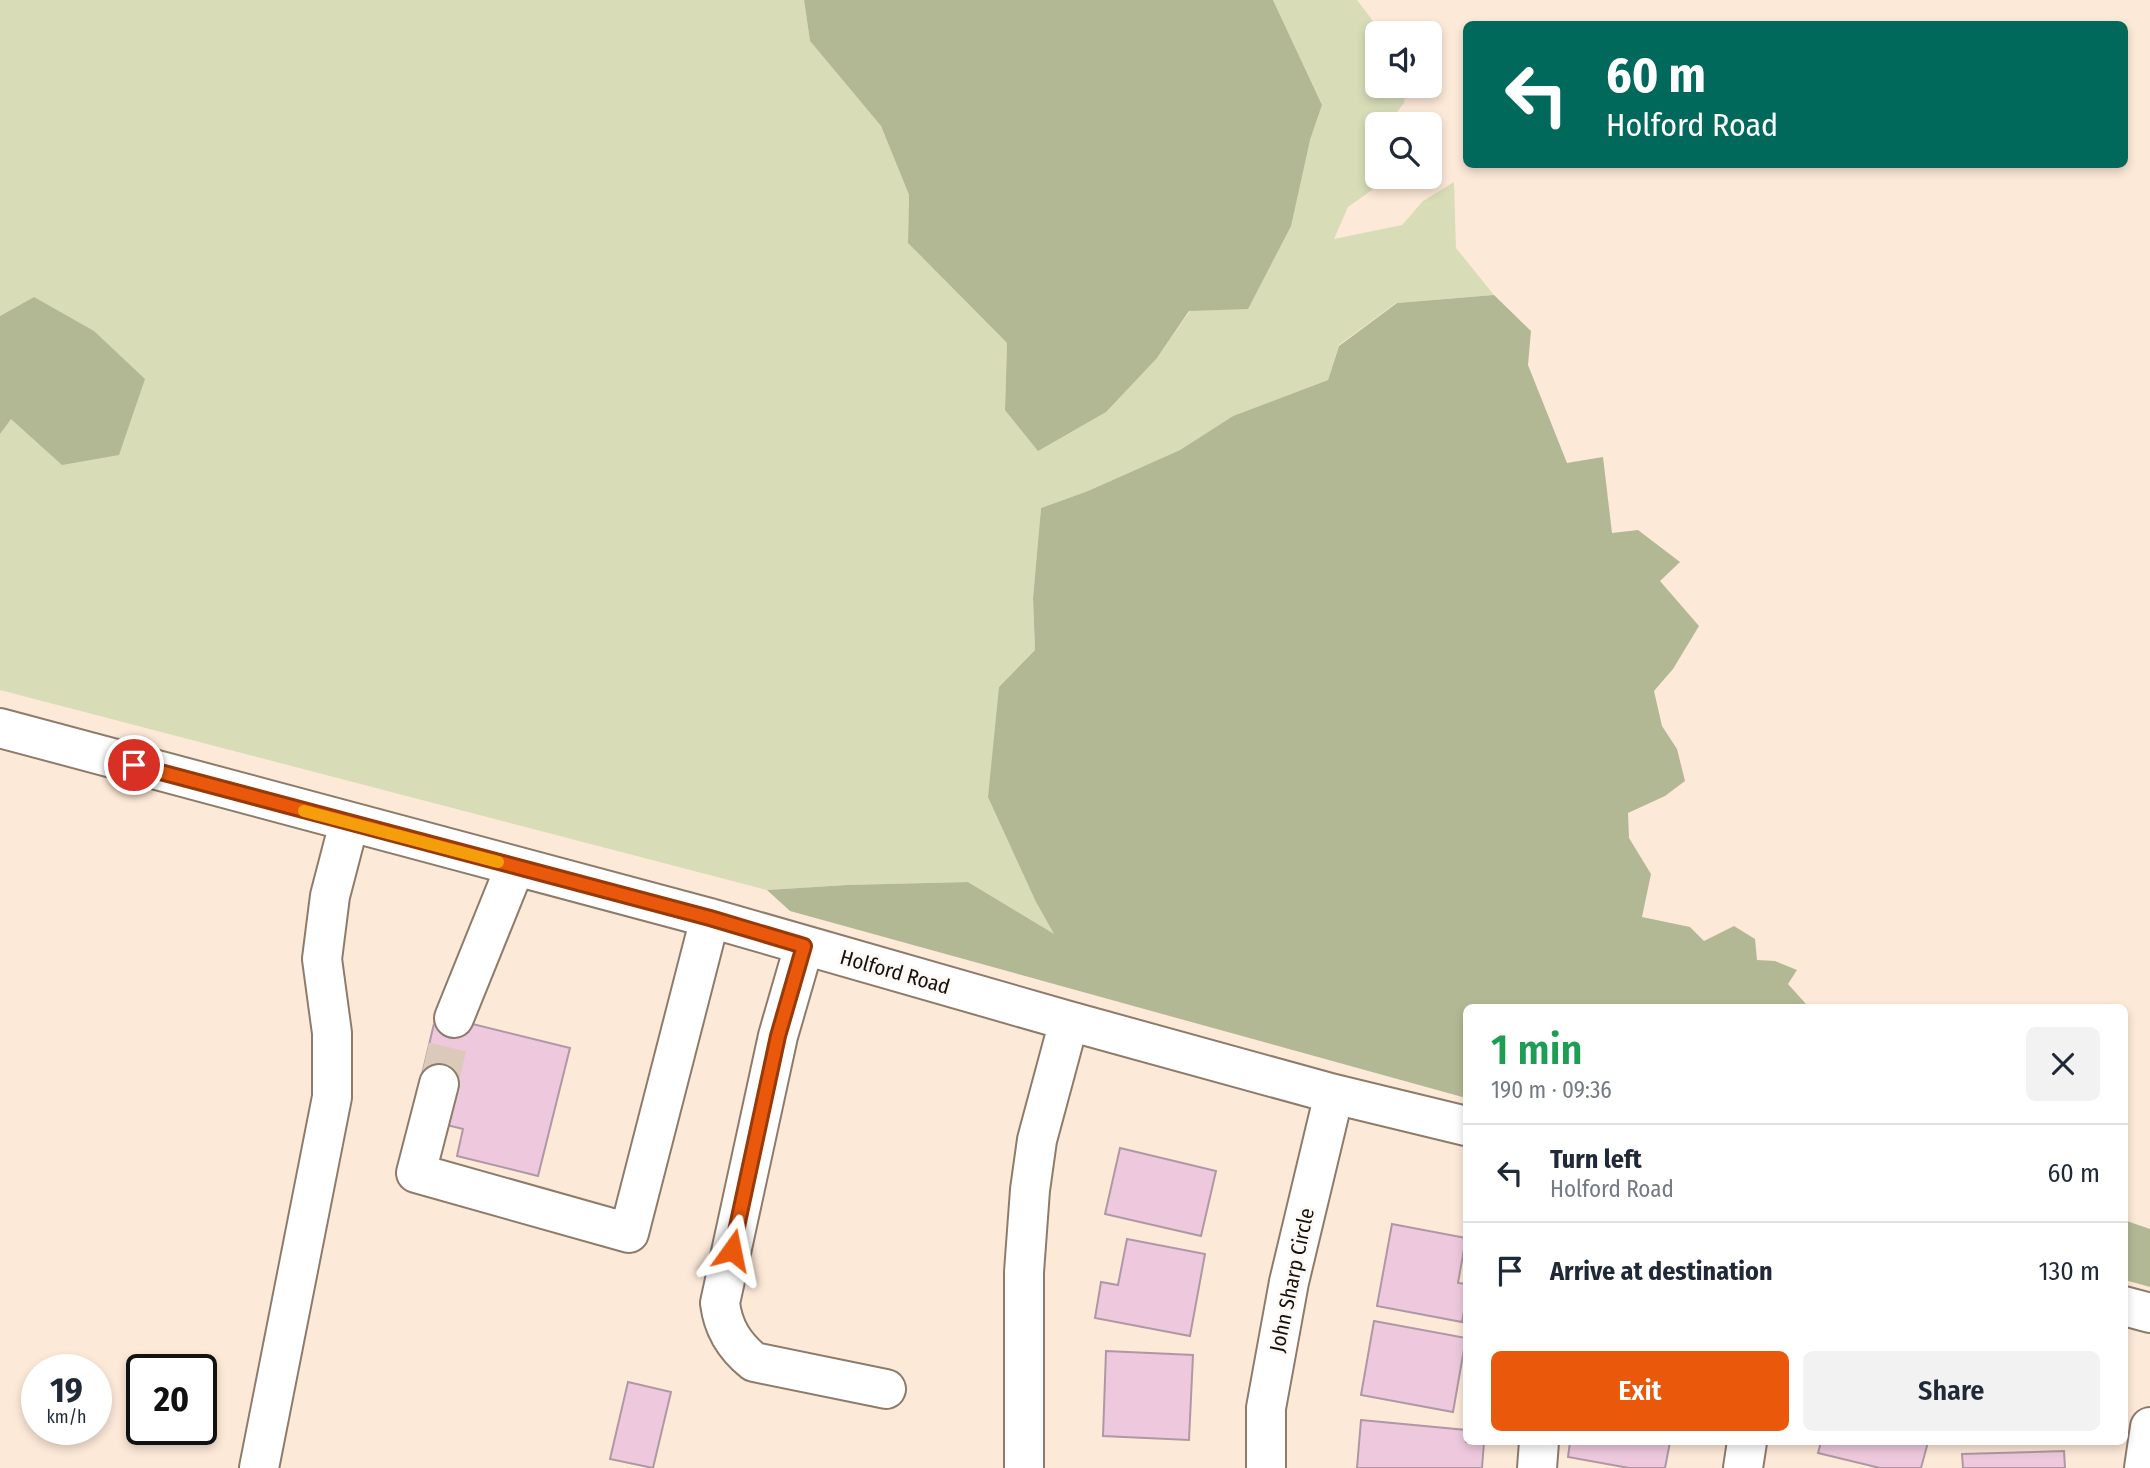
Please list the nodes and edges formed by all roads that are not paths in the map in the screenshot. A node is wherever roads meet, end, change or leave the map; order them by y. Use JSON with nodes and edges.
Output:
{"nodes":[{"id":1,"x":0,"y":728,"type":"edge"},
{"id":2,"x":349,"y":823,"type":"junction"},
{"id":3,"x":515,"y":867,"type":"junction"},
{"id":4,"x":710,"y":918,"type":"junction"},
{"id":5,"x":804,"y":946,"type":"junction"},
{"id":6,"x":454,"y":1018,"type":"tunnel mouth"},
{"id":7,"x":1069,"y":1021,"type":"junction"},
{"id":8,"x":439,"y":1084,"type":"tunnel mouth"},
{"id":9,"x":1334,"y":1094,"type":"junction"},
{"id":10,"x":1463,"y":1125,"type":"edge"},
{"id":11,"x":2128,"y":1307,"type":"edge"},
{"id":12,"x":2150,"y":1313,"type":"edge"},
{"id":13,"x":887,"y":1389,"type":"dead end"},
{"id":14,"x":2150,"y":1427,"type":"edge"},
{"id":15,"x":1539,"y":1445,"type":"edge"},
{"id":16,"x":1747,"y":1445,"type":"edge"},
{"id":17,"x":259,"y":1468,"type":"edge"},
{"id":18,"x":1024,"y":1468,"type":"edge"},
{"id":19,"x":1266,"y":1468,"type":"edge"},
{"id":20,"x":1537,"y":1468,"type":"edge"},
{"id":21,"x":1743,"y":1468,"type":"edge"},
{"id":22,"x":2144,"y":1468,"type":"edge"}],
"edges":[{"from":1,"to":2,"type":"street","name":"Holford Road"},
{"from":2,"to":3,"type":"street","name":"Holford Road"},
{"from":2,"to":17,"type":"street"},
{"from":3,"to":4,"type":"street","name":"Holford Road"},
{"from":3,"to":6,"type":"street"},
{"from":4,"to":5,"type":"street","name":"Holford Road"},
{"from":4,"to":8,"type":"street"},
{"from":5,"to":7,"type":"street","name":"Holford Road"},
{"from":5,"to":13,"type":"street"},
{"from":7,"to":9,"type":"street","name":"Holford Road"},
{"from":7,"to":18,"type":"street"},
{"from":9,"to":10,"type":"street","name":"Holford Road"},
{"from":9,"to":19,"type":"street","name":"John Sharp Circle"},
{"from":11,"to":12,"type":"street"},
{"from":14,"to":22,"type":"street"},
{"from":15,"to":20,"type":"street"},
{"from":16,"to":21,"type":"street"}]}
